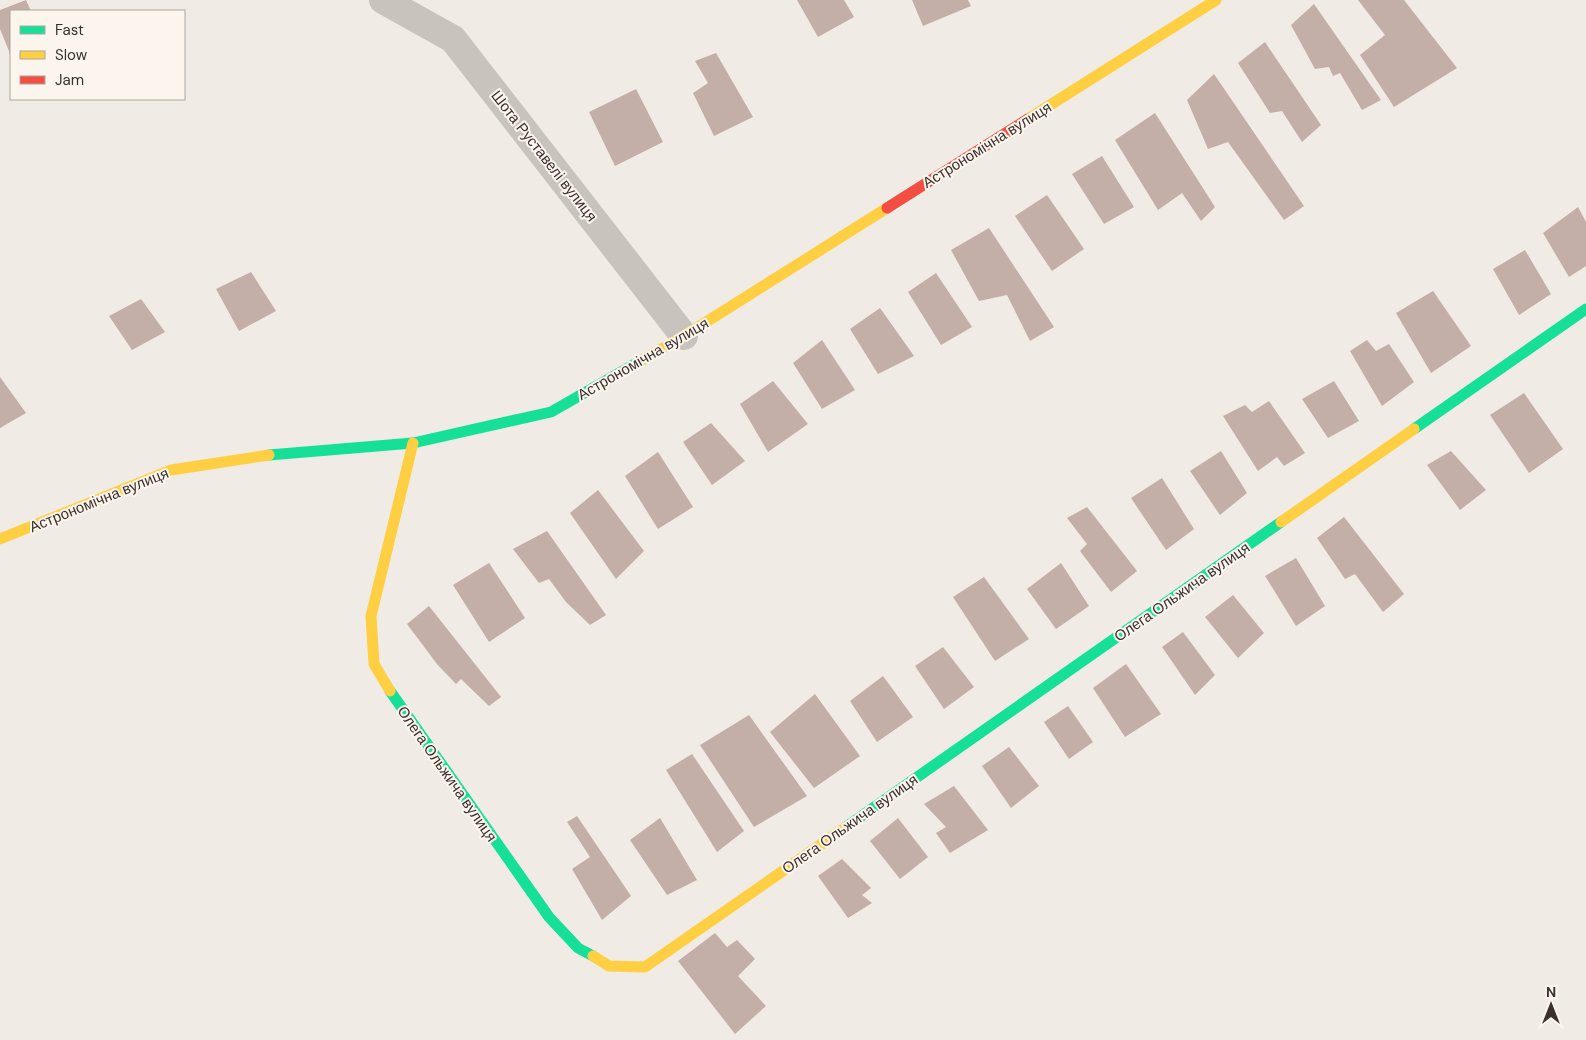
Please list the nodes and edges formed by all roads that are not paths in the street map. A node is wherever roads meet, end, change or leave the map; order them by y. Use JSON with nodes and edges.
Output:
{"nodes":[{"id":1,"x":383,"y":0,"type":"edge"},
{"id":2,"x":1216,"y":0,"type":"edge"},
{"id":3,"x":1586,"y":309,"type":"edge"},
{"id":4,"x":684,"y":336,"type":"junction"},
{"id":5,"x":413,"y":443,"type":"junction"},
{"id":6,"x":0,"y":540,"type":"edge"}],
"edges":[{"from":1,"to":4,"type":"street","name":"Шота Руставелі вулиця"},
{"from":2,"to":4,"type":"street","name":"Астрономічна вулиця"},
{"from":3,"to":5,"type":"street","name":"Олега Ольжича вулиця"},
{"from":4,"to":5,"type":"street","name":"Астрономічна вулиця"},
{"from":5,"to":6,"type":"street","name":"Астрономічна вулиця"}]}
